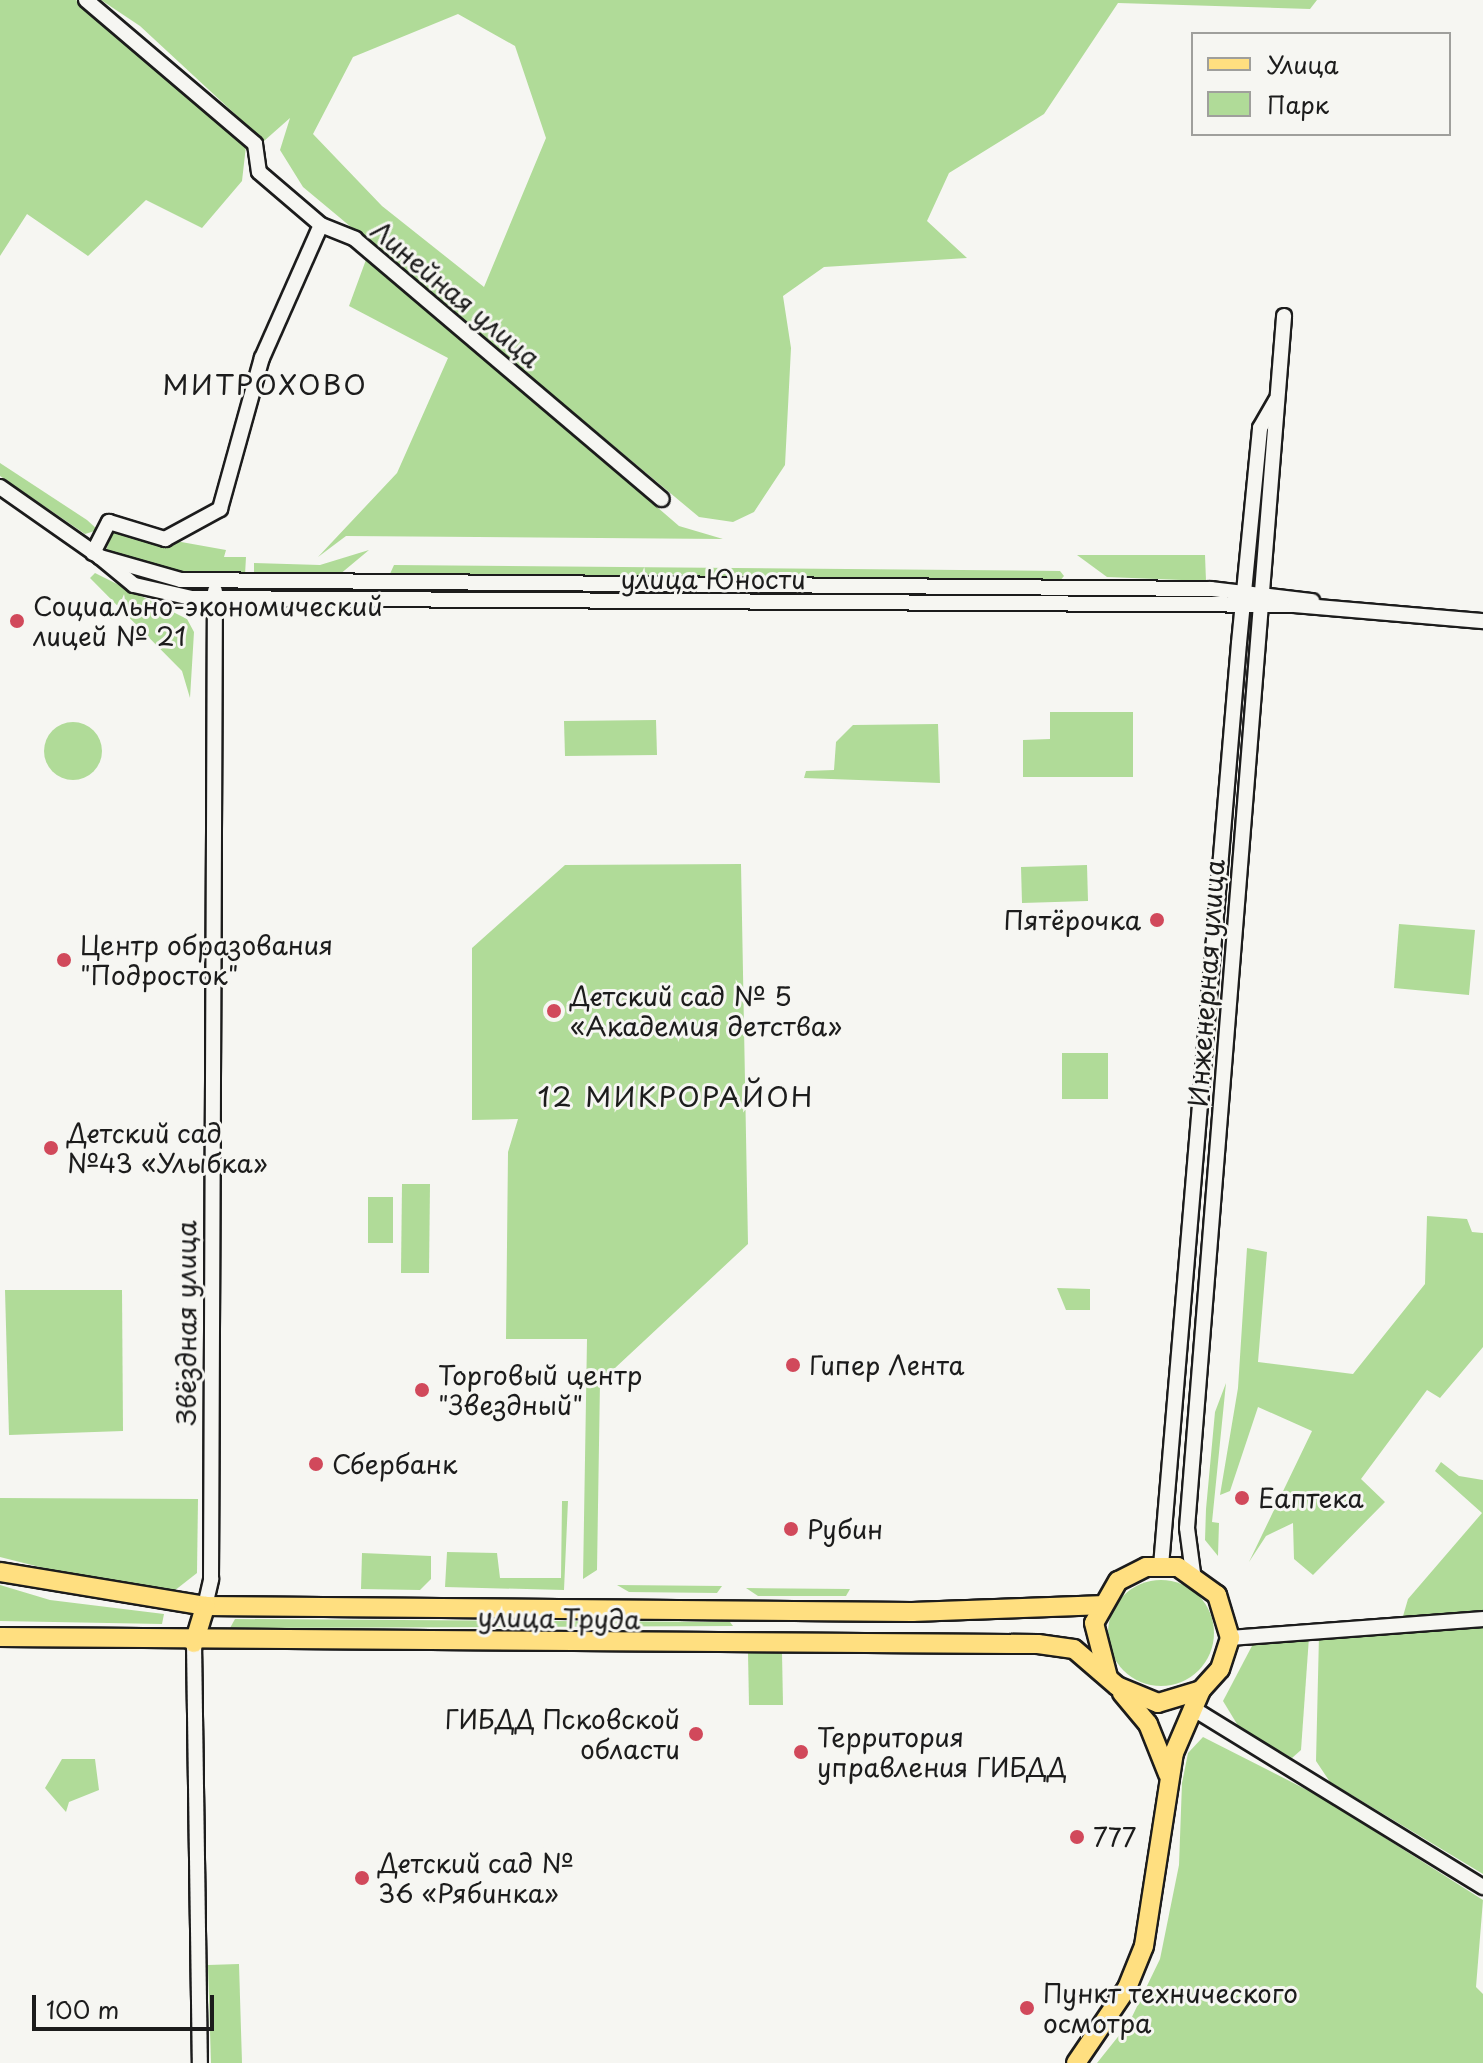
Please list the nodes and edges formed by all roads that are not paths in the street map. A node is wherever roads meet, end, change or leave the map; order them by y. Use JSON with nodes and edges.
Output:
{"nodes":[{"id":1,"x":86,"y":0,"type":"edge"},
{"id":2,"x":321,"y":225,"type":"junction"},
{"id":3,"x":1284,"y":316,"type":"dead end"},
{"id":4,"x":1278,"y":397,"type":"junction"},
{"id":5,"x":0,"y":487,"type":"edge"},
{"id":6,"x":662,"y":499,"type":"dead end"},
{"id":7,"x":97,"y":555,"type":"junction"},
{"id":8,"x":215,"y":582,"type":"junction"},
{"id":9,"x":215,"y":599,"type":"junction"},
{"id":10,"x":1245,"y":599,"type":"junction"},
{"id":11,"x":1262,"y":599,"type":"junction"},
{"id":12,"x":1483,"y":621,"type":"edge"},
{"id":13,"x":1161,"y":1566,"type":"junction"},
{"id":14,"x":0,"y":1572,"type":"edge"},
{"id":15,"x":1193,"y":1573,"type":"junction"},
{"id":16,"x":1099,"y":1605,"type":"junction"},
{"id":17,"x":205,"y":1606,"type":"junction"},
{"id":18,"x":1483,"y":1619,"type":"edge"},
{"id":19,"x":0,"y":1637,"type":"edge"},
{"id":20,"x":1230,"y":1638,"type":"junction"},
{"id":21,"x":194,"y":1643,"type":"junction"},
{"id":22,"x":1112,"y":1681,"type":"junction"},
{"id":23,"x":1201,"y":1690,"type":"junction"},
{"id":24,"x":1192,"y":1708,"type":"junction"},
{"id":25,"x":1169,"y":1777,"type":"junction"},
{"id":26,"x":1483,"y":1887,"type":"edge"},
{"id":27,"x":200,"y":2063,"type":"edge"},
{"id":28,"x":1076,"y":2063,"type":"edge"}],
"edges":[{"from":1,"to":2,"type":"street","name":"Линейная улица"},
{"from":2,"to":6,"type":"street","name":"Линейная улица"},
{"from":2,"to":7,"type":"street"},
{"from":3,"to":4,"type":"street","name":"Инженерная улица"},
{"from":4,"to":10,"type":"street","name":"Инженерная улица"},
{"from":4,"to":11,"type":"street","name":"Инженерная улица"},
{"from":5,"to":7,"type":"street","name":"улица Юности"},
{"from":7,"to":8,"type":"street","name":"улица Юности"},
{"from":7,"to":9,"type":"street","name":"улица Юности"},
{"from":8,"to":9,"type":"street","name":"Звёздная улица"},
{"from":8,"to":10,"type":"street","name":"улица Юности"},
{"from":9,"to":10,"type":"street","name":"улица Юности"},
{"from":9,"to":17,"type":"street","name":"Звёздная улица"},
{"from":10,"to":11,"type":"street","name":"улица Юности"},
{"from":10,"to":13,"type":"street","name":"Инженерная улица"},
{"from":11,"to":12,"type":"street","name":"улица Юности"},
{"from":11,"to":15,"type":"street","name":"Инженерная улица"},
{"from":13,"to":15,"type":"main road"},
{"from":13,"to":16,"type":"main road"},
{"from":14,"to":17,"type":"main road","name":"улица Труда"},
{"from":15,"to":20,"type":"main road"},
{"from":16,"to":17,"type":"main road","name":"улица Труда"},
{"from":16,"to":22,"type":"main road"},
{"from":17,"to":21,"type":"main road","name":"Звёздная улица"},
{"from":18,"to":20,"type":"street"},
{"from":19,"to":21,"type":"main road","name":"улица Труда"},
{"from":20,"to":23,"type":"main road"},
{"from":21,"to":22,"type":"main road","name":"улица Труда"},
{"from":21,"to":27,"type":"street","name":"Звёздная улица"},
{"from":22,"to":23,"type":"main road"},
{"from":22,"to":25,"type":"main road"},
{"from":23,"to":24,"type":"main road"},
{"from":24,"to":25,"type":"main road"},
{"from":24,"to":26,"type":"street"},
{"from":25,"to":28,"type":"main road"}]}
